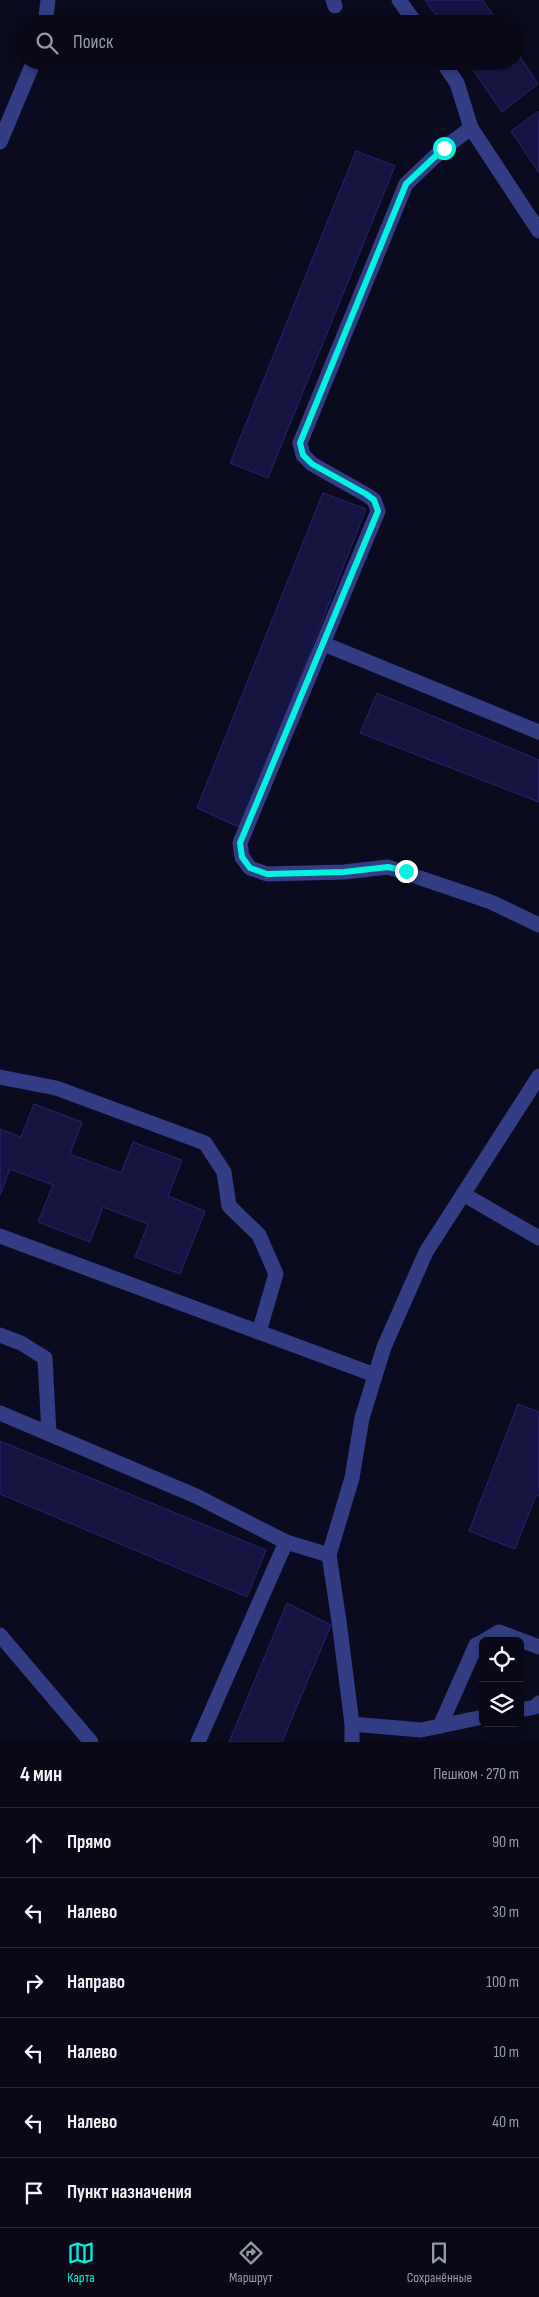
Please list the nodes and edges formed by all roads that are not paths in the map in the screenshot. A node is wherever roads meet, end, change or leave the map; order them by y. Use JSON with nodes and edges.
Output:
{"nodes":[{"id":1,"x":48,"y":0,"type":"edge"},
{"id":2,"x":399,"y":0,"type":"edge"},
{"id":3,"x":46,"y":15,"type":"edge"},
{"id":4,"x":410,"y":15,"type":"edge"},
{"id":5,"x":30,"y":70,"type":"edge"},
{"id":6,"x":448,"y":70,"type":"edge"},
{"id":7,"x":471,"y":128,"type":"junction"},
{"id":8,"x":0,"y":142,"type":"edge"},
{"id":9,"x":539,"y":231,"type":"edge"},
{"id":10,"x":324,"y":644,"type":"junction"},
{"id":11,"x":539,"y":732,"type":"edge"},
{"id":12,"x":539,"y":925,"type":"edge"},
{"id":13,"x":539,"y":1076,"type":"edge"},
{"id":14,"x":0,"y":1077,"type":"edge"},
{"id":15,"x":463,"y":1194,"type":"junction"},
{"id":16,"x":0,"y":1236,"type":"edge"},
{"id":17,"x":539,"y":1238,"type":"edge"},
{"id":18,"x":259,"y":1332,"type":"junction"},
{"id":19,"x":0,"y":1335,"type":"edge"},
{"id":20,"x":375,"y":1375,"type":"junction"},
{"id":21,"x":0,"y":1413,"type":"edge"},
{"id":22,"x":49,"y":1434,"type":"junction"},
{"id":23,"x":286,"y":1542,"type":"junction"},
{"id":24,"x":329,"y":1555,"type":"junction"},
{"id":25,"x":0,"y":1635,"type":"edge"},
{"id":26,"x":490,"y":1637,"type":"edge"},
{"id":27,"x":512,"y":1637,"type":"edge"},
{"id":28,"x":524,"y":1641,"type":"edge"},
{"id":29,"x":479,"y":1643,"type":"edge"},
{"id":30,"x":539,"y":1647,"type":"edge"},
{"id":31,"x":539,"y":1703,"type":"edge"},
{"id":32,"x":524,"y":1709,"type":"edge"},
{"id":33,"x":479,"y":1718,"type":"edge"},
{"id":34,"x":352,"y":1724,"type":"junction"},
{"id":35,"x":440,"y":1726,"type":"junction"},
{"id":36,"x":91,"y":1742,"type":"edge"},
{"id":37,"x":198,"y":1742,"type":"edge"},
{"id":38,"x":352,"y":1742,"type":"edge"}],
"edges":[{"from":1,"to":3,"type":"lane"},
{"from":2,"to":4,"type":"lane"},
{"from":5,"to":8,"type":"lane"},
{"from":6,"to":7,"type":"lane"},
{"from":7,"to":9,"type":"lane"},
{"from":7,"to":10,"type":"lane"},
{"from":10,"to":11,"type":"lane"},
{"from":10,"to":12,"type":"lane"},
{"from":13,"to":15,"type":"lane"},
{"from":14,"to":18,"type":"lane"},
{"from":15,"to":17,"type":"lane"},
{"from":15,"to":20,"type":"lane"},
{"from":16,"to":18,"type":"lane"},
{"from":18,"to":20,"type":"lane"},
{"from":19,"to":22,"type":"lane"},
{"from":20,"to":24,"type":"lane"},
{"from":21,"to":22,"type":"lane"},
{"from":22,"to":23,"type":"lane"},
{"from":23,"to":24,"type":"lane"},
{"from":23,"to":37,"type":"lane"},
{"from":24,"to":34,"type":"lane"},
{"from":25,"to":36,"type":"lane"},
{"from":26,"to":27,"type":"lane"},
{"from":28,"to":30,"type":"lane"},
{"from":29,"to":35,"type":"lane"},
{"from":31,"to":32,"type":"lane"},
{"from":33,"to":35,"type":"lane"},
{"from":34,"to":35,"type":"lane"},
{"from":34,"to":38,"type":"lane"}]}
